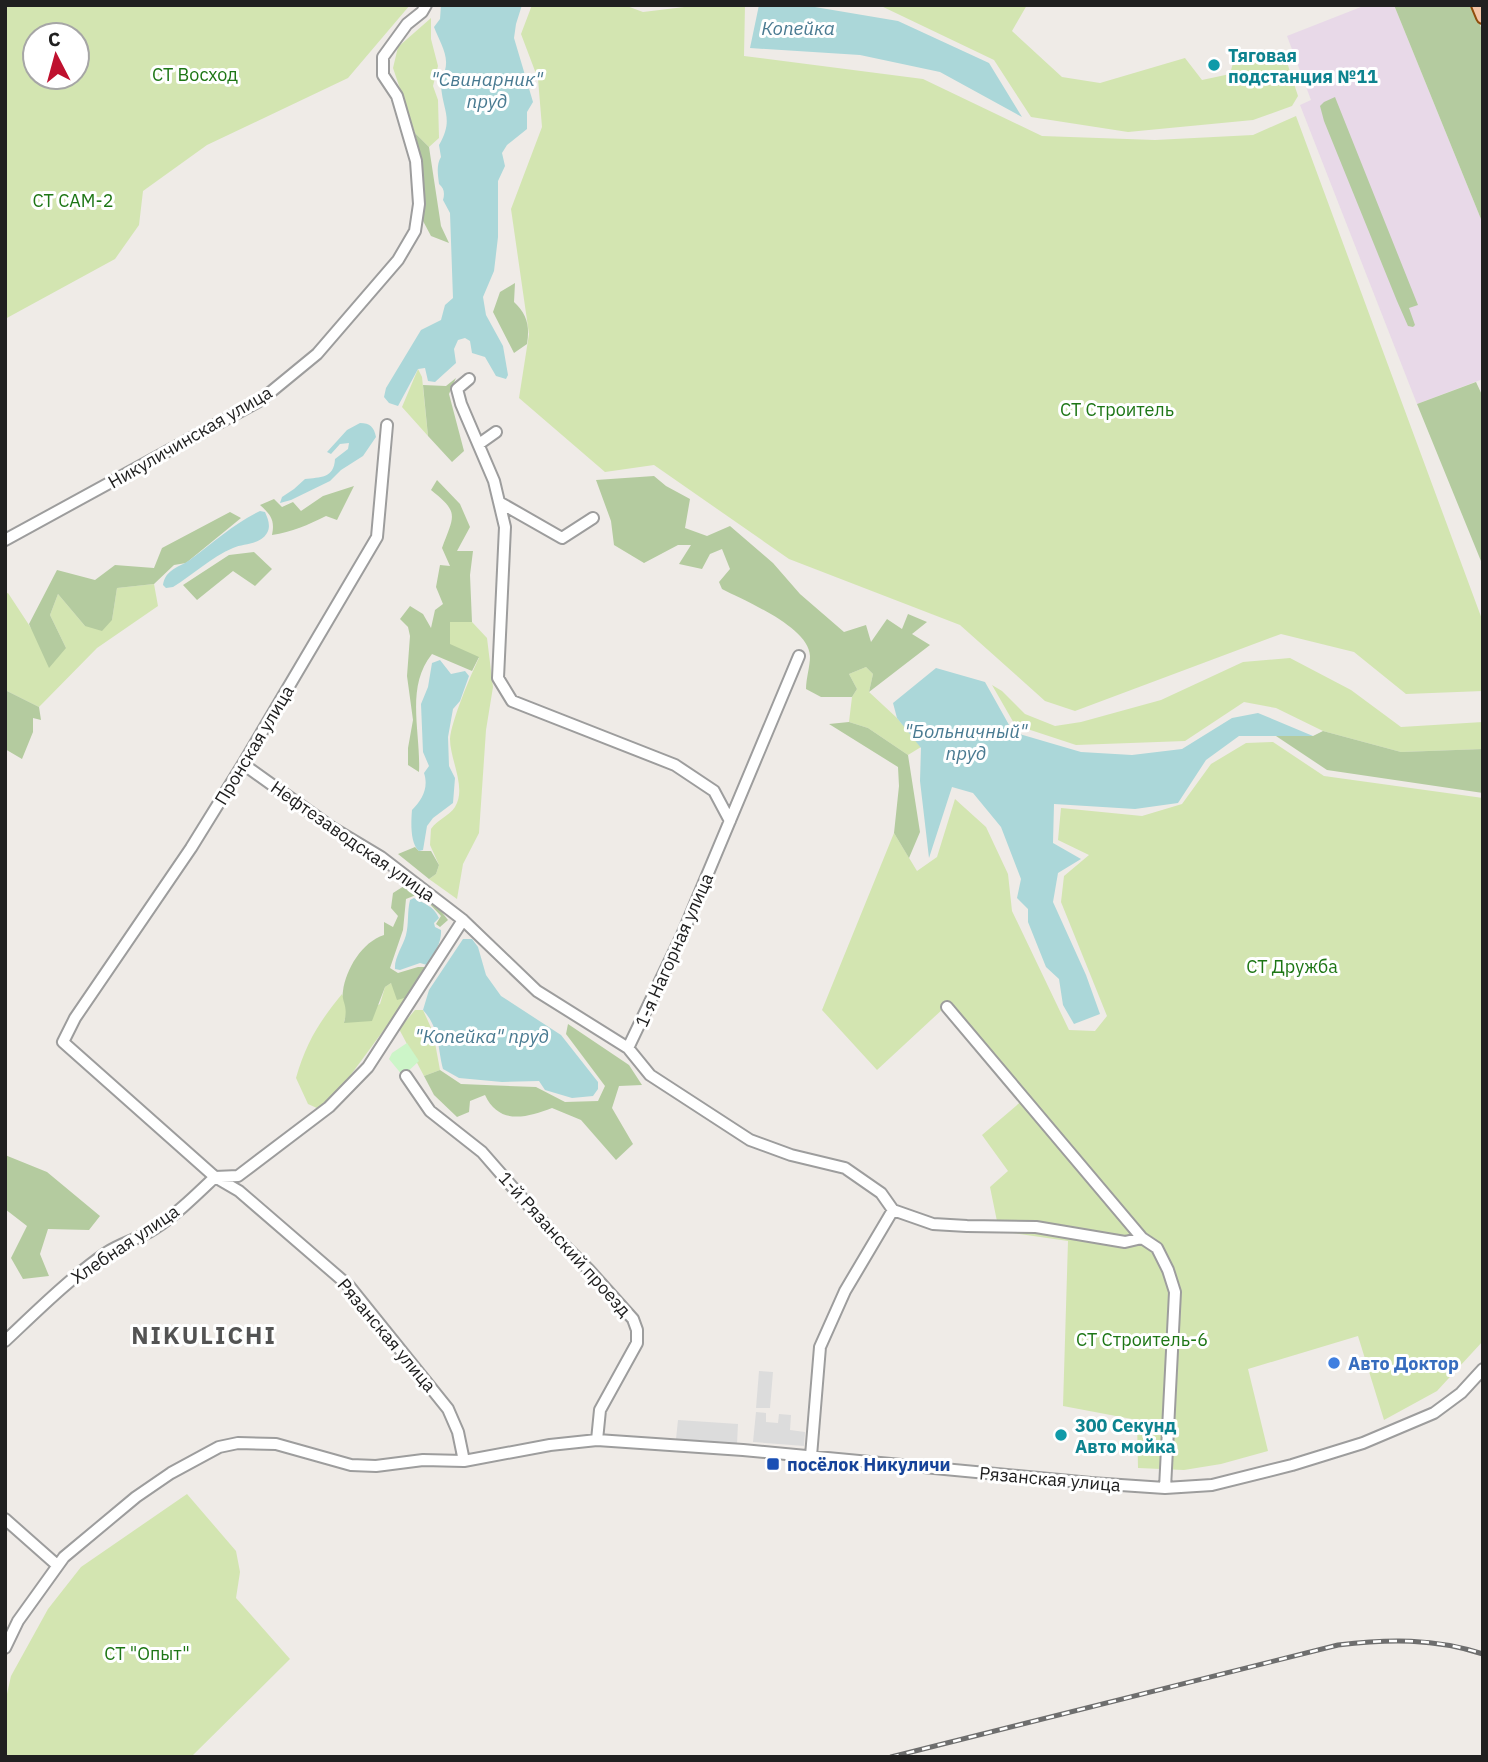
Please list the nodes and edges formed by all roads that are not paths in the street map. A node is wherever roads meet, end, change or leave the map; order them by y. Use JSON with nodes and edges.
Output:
{"nodes":[{"id":1,"x":426,"y":5,"type":"edge"},
{"id":2,"x":1478,"y":5,"type":"edge"},
{"id":3,"x":1483,"y":18,"type":"edge"},
{"id":4,"x":469,"y":379,"type":"dead end"},
{"id":5,"x":387,"y":425,"type":"dead end"},
{"id":6,"x":496,"y":432,"type":"dead end"},
{"id":7,"x":479,"y":444,"type":"junction"},
{"id":8,"x":499,"y":502,"type":"junction"},
{"id":9,"x":593,"y":519,"type":"dead end"},
{"id":10,"x":5,"y":540,"type":"edge"},
{"id":11,"x":799,"y":656,"type":"dead end"},
{"id":12,"x":243,"y":764,"type":"junction"},
{"id":13,"x":730,"y":821,"type":"junction"},
{"id":14,"x":463,"y":920,"type":"junction"},
{"id":15,"x":947,"y":1007,"type":"dead end"},
{"id":16,"x":62,"y":1042,"type":"joint"},
{"id":17,"x":628,"y":1048,"type":"junction"},
{"id":18,"x":406,"y":1076,"type":"dead end"},
{"id":19,"x":215,"y":1177,"type":"junction"},
{"id":20,"x":893,"y":1210,"type":"junction"},
{"id":21,"x":1142,"y":1238,"type":"junction"},
{"id":22,"x":5,"y":1341,"type":"edge"},
{"id":23,"x":1483,"y":1369,"type":"edge"},
{"id":24,"x":597,"y":1440,"type":"junction"},
{"id":25,"x":811,"y":1457,"type":"junction"},
{"id":26,"x":464,"y":1461,"type":"junction"},
{"id":27,"x":1165,"y":1488,"type":"junction"},
{"id":28,"x":5,"y":1519,"type":"edge"},
{"id":29,"x":57,"y":1565,"type":"junction"},
{"id":30,"x":5,"y":1648,"type":"edge"}],
"edges":[{"from":1,"to":10,"type":"street","name":"Никуличинская улица"},
{"from":2,"to":3,"type":"main road"},
{"from":4,"to":7,"type":"street"},
{"from":5,"to":12,"type":"street","name":"Пронская улица"},
{"from":6,"to":7,"type":"street"},
{"from":7,"to":8,"type":"street"},
{"from":8,"to":9,"type":"street"},
{"from":8,"to":13,"type":"street"},
{"from":11,"to":13,"type":"street","name":"1-я Нагорная улица"},
{"from":12,"to":14,"type":"street","name":"Нефтезаводская улица"},
{"from":12,"to":16,"type":"street","name":"Пронская улица"},
{"from":13,"to":17,"type":"street","name":"1-я Нагорная улица"},
{"from":14,"to":17,"type":"street","name":"1-я Нагорная улица"},
{"from":14,"to":19,"type":"street"},
{"from":15,"to":21,"type":"street"},
{"from":16,"to":19,"type":"street","name":"Рязанская улица"},
{"from":17,"to":20,"type":"street"},
{"from":18,"to":24,"type":"street","name":"1-й Рязанский проезд"},
{"from":19,"to":22,"type":"street","name":"Хлебная улица"},
{"from":19,"to":26,"type":"street","name":"Рязанская улица"},
{"from":20,"to":21,"type":"street"},
{"from":20,"to":25,"type":"street"},
{"from":21,"to":27,"type":"street"},
{"from":23,"to":27,"type":"street","name":"Рязанская улица"},
{"from":24,"to":25,"type":"street","name":"Рязанская улица"},
{"from":24,"to":26,"type":"street","name":"Рязанская улица"},
{"from":25,"to":27,"type":"street","name":"Рязанская улица"},
{"from":26,"to":29,"type":"street","name":"Рязанская улица"},
{"from":28,"to":29,"type":"street"},
{"from":29,"to":30,"type":"street","name":"Рязанская улица"}]}
